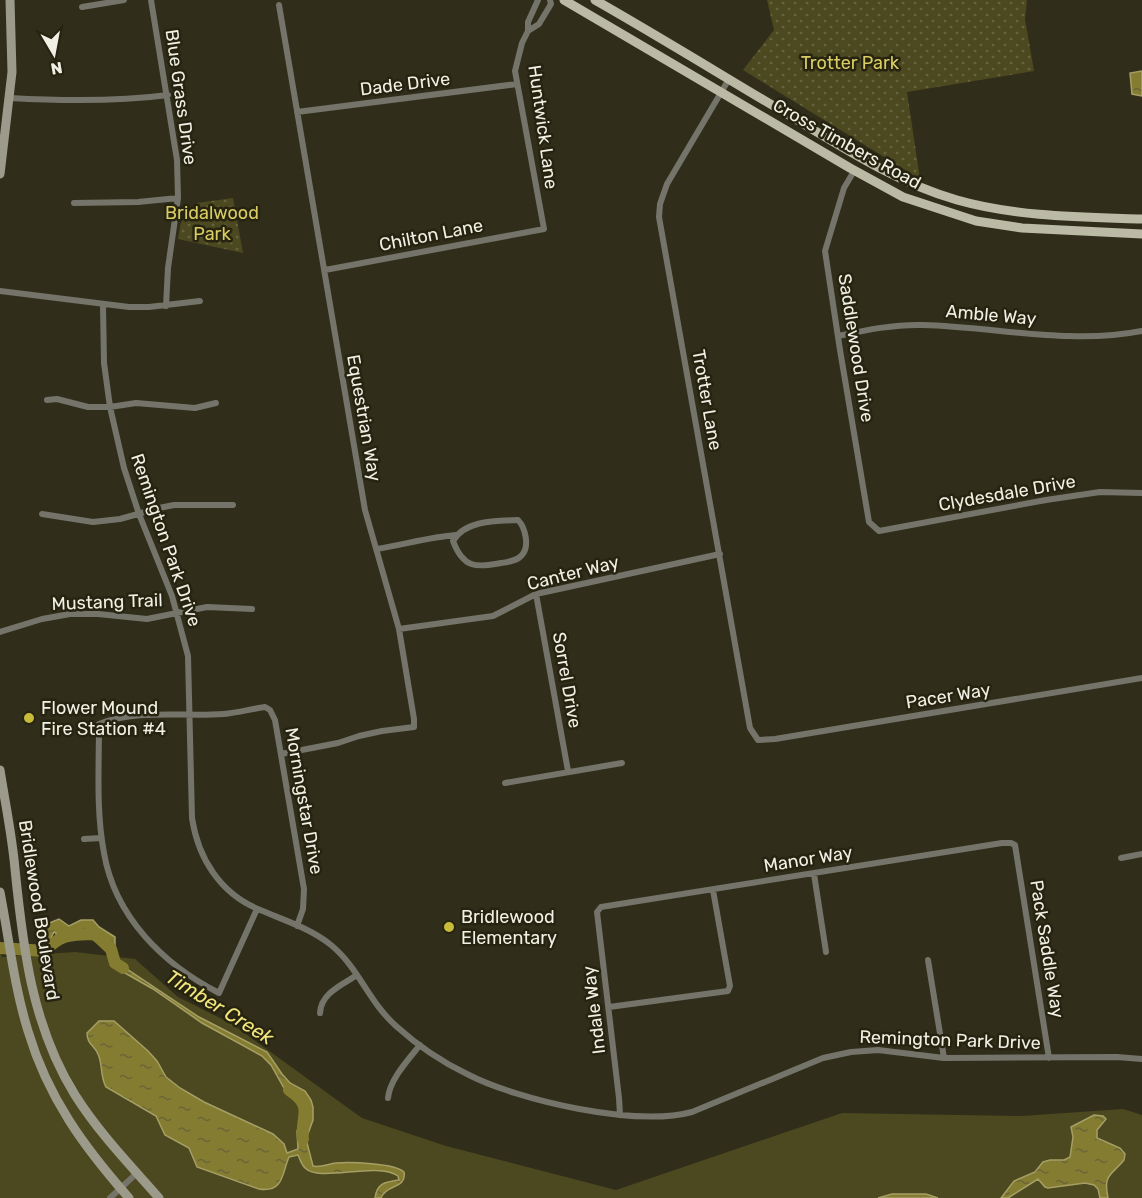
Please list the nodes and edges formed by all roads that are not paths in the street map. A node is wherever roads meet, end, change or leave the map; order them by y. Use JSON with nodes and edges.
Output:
{"nodes":[{"id":1,"x":10,"y":0,"type":"edge"},
{"id":2,"x":124,"y":0,"type":"edge"},
{"id":3,"x":151,"y":0,"type":"edge"},
{"id":4,"x":538,"y":0,"type":"edge"},
{"id":5,"x":550,"y":0,"type":"edge"},
{"id":6,"x":564,"y":0,"type":"edge"},
{"id":7,"x":596,"y":0,"type":"edge"},
{"id":8,"x":279,"y":6,"type":"dead end"},
{"id":9,"x":82,"y":7,"type":"dead end"},
{"id":10,"x":528,"y":32,"type":"junction"},
{"id":11,"x":729,"y":79,"type":"junction"},
{"id":12,"x":517,"y":84,"type":"junction"},
{"id":13,"x":720,"y":92,"type":"junction"},
{"id":14,"x":168,"y":95,"type":"junction"},
{"id":15,"x":10,"y":98,"type":"junction"},
{"id":16,"x":297,"y":112,"type":"junction"},
{"id":17,"x":854,"y":171,"type":"junction"},
{"id":18,"x":0,"y":174,"type":"edge"},
{"id":19,"x":178,"y":198,"type":"junction"},
{"id":20,"x":74,"y":203,"type":"dead end"},
{"id":21,"x":1142,"y":219,"type":"edge"},
{"id":22,"x":543,"y":229,"type":"joint"},
{"id":23,"x":1142,"y":234,"type":"edge"},
{"id":24,"x":325,"y":270,"type":"junction"},
{"id":25,"x":0,"y":291,"type":"edge"},
{"id":26,"x":200,"y":301,"type":"dead end"},
{"id":27,"x":104,"y":305,"type":"junction"},
{"id":28,"x":166,"y":306,"type":"junction"},
{"id":29,"x":1142,"y":331,"type":"edge"},
{"id":30,"x":838,"y":336,"type":"junction"},
{"id":31,"x":47,"y":400,"type":"dead end"},
{"id":32,"x":216,"y":403,"type":"dead end"},
{"id":33,"x":110,"y":407,"type":"junction"},
{"id":34,"x":1142,"y":493,"type":"edge"},
{"id":35,"x":233,"y":505,"type":"dead end"},
{"id":36,"x":42,"y":514,"type":"dead end"},
{"id":37,"x":139,"y":514,"type":"junction"},
{"id":38,"x":879,"y":531,"type":"joint"},
{"id":39,"x":456,"y":535,"type":"junction"},
{"id":40,"x":376,"y":549,"type":"junction"},
{"id":41,"x":720,"y":554,"type":"junction"},
{"id":42,"x":536,"y":594,"type":"junction"},
{"id":43,"x":252,"y":609,"type":"dead end"},
{"id":44,"x":178,"y":614,"type":"junction"},
{"id":45,"x":399,"y":629,"type":"junction"},
{"id":46,"x":0,"y":632,"type":"edge"},
{"id":47,"x":1142,"y":678,"type":"edge"},
{"id":48,"x":191,"y":715,"type":"junction"},
{"id":49,"x":758,"y":740,"type":"joint"},
{"id":50,"x":281,"y":754,"type":"junction"},
{"id":51,"x":622,"y":763,"type":"dead end"},
{"id":52,"x":0,"y":770,"type":"edge"},
{"id":53,"x":568,"y":771,"type":"junction"},
{"id":54,"x":506,"y":783,"type":"dead end"},
{"id":55,"x":101,"y":838,"type":"junction"},
{"id":56,"x":84,"y":839,"type":"dead end"},
{"id":57,"x":1015,"y":845,"type":"joint"},
{"id":58,"x":1142,"y":854,"type":"edge"},
{"id":59,"x":1121,"y":858,"type":"dead end"},
{"id":60,"x":814,"y":874,"type":"junction"},
{"id":61,"x":713,"y":890,"type":"junction"},
{"id":62,"x":0,"y":892,"type":"edge"},
{"id":63,"x":604,"y":906,"type":"joint"},
{"id":64,"x":257,"y":909,"type":"junction"},
{"id":65,"x":297,"y":926,"type":"junction"},
{"id":66,"x":826,"y":952,"type":"dead end"},
{"id":67,"x":928,"y":960,"type":"dead end"},
{"id":68,"x":357,"y":975,"type":"junction"},
{"id":69,"x":609,"y":1007,"type":"junction"},
{"id":70,"x":320,"y":1013,"type":"dead end"},
{"id":71,"x":420,"y":1045,"type":"junction"},
{"id":72,"x":944,"y":1058,"type":"junction"},
{"id":73,"x":1049,"y":1058,"type":"junction"},
{"id":74,"x":1142,"y":1059,"type":"edge"},
{"id":75,"x":388,"y":1098,"type":"dead end"},
{"id":76,"x":620,"y":1114,"type":"junction"},
{"id":77,"x":137,"y":1173,"type":"junction"},
{"id":78,"x":121,"y":1188,"type":"junction"},
{"id":79,"x":110,"y":1198,"type":"edge"},
{"id":80,"x":129,"y":1198,"type":"edge"},
{"id":81,"x":159,"y":1198,"type":"edge"}],
"edges":[{"from":1,"to":15,"type":"main road"},
{"from":2,"to":9,"type":"street"},
{"from":3,"to":14,"type":"street","name":"Blue Grass Drive"},
{"from":4,"to":10,"type":"street","name":"Huntwick Lane"},
{"from":5,"to":10,"type":"street","name":"Huntwick Lane"},
{"from":6,"to":13,"type":"main road","name":"Cross Timbers Road"},
{"from":7,"to":11,"type":"main road","name":"Cross Timbers Road"},
{"from":8,"to":16,"type":"street","name":"Equestrian Way"},
{"from":10,"to":12,"type":"street","name":"Huntwick Lane"},
{"from":11,"to":13,"type":"street","name":"Trotter Lane"},
{"from":11,"to":21,"type":"main road","name":"Cross Timbers Road"},
{"from":12,"to":16,"type":"street","name":"Dade Drive"},
{"from":12,"to":22,"type":"street","name":"Huntwick Lane"},
{"from":13,"to":17,"type":"main road","name":"Cross Timbers Road"},
{"from":13,"to":41,"type":"street","name":"Trotter Lane"},
{"from":14,"to":15,"type":"street"},
{"from":14,"to":19,"type":"street","name":"Blue Grass Drive"},
{"from":15,"to":18,"type":"main road"},
{"from":16,"to":24,"type":"street","name":"Equestrian Way"},
{"from":17,"to":23,"type":"main road","name":"Cross Timbers Road"},
{"from":17,"to":30,"type":"street","name":"Saddlewood Drive"},
{"from":19,"to":20,"type":"street"},
{"from":19,"to":28,"type":"street","name":"Blue Grass Drive"},
{"from":22,"to":24,"type":"street","name":"Chilton Lane"},
{"from":24,"to":40,"type":"street","name":"Equestrian Way"},
{"from":25,"to":27,"type":"street"},
{"from":26,"to":28,"type":"street"},
{"from":27,"to":28,"type":"street"},
{"from":27,"to":33,"type":"street","name":"Remington Park Drive"},
{"from":29,"to":30,"type":"street","name":"Amble Way"},
{"from":30,"to":38,"type":"street","name":"Saddlewood Drive"},
{"from":31,"to":33,"type":"street"},
{"from":32,"to":33,"type":"street"},
{"from":33,"to":37,"type":"street","name":"Remington Park Drive"},
{"from":34,"to":38,"type":"street","name":"Clydesdale Drive"},
{"from":35,"to":37,"type":"street"},
{"from":36,"to":37,"type":"street"},
{"from":37,"to":44,"type":"street","name":"Remington Park Drive"},
{"from":39,"to":39,"type":"street"},
{"from":39,"to":40,"type":"street"},
{"from":40,"to":45,"type":"street","name":"Equestrian Way"},
{"from":41,"to":42,"type":"street","name":"Canter Way"},
{"from":41,"to":49,"type":"street","name":"Trotter Lane"},
{"from":42,"to":45,"type":"street","name":"Canter Way"},
{"from":42,"to":53,"type":"street","name":"Sorrel Drive"},
{"from":43,"to":44,"type":"street","name":"Mustang Trail"},
{"from":44,"to":46,"type":"street","name":"Mustang Trail"},
{"from":44,"to":48,"type":"street","name":"Remington Park Drive"},
{"from":45,"to":50,"type":"street","name":"Equestrian Way"},
{"from":47,"to":49,"type":"street","name":"Pacer Way"},
{"from":48,"to":50,"type":"street","name":"Morningstar Drive"},
{"from":48,"to":55,"type":"street","name":"Morningstar Drive"},
{"from":48,"to":64,"type":"street","name":"Remington Park Drive"},
{"from":50,"to":65,"type":"street","name":"Morningstar Drive"},
{"from":51,"to":53,"type":"street"},
{"from":52,"to":77,"type":"main road","name":"Bridlewood Boulevard"},
{"from":53,"to":54,"type":"street"},
{"from":55,"to":56,"type":"street"},
{"from":55,"to":64,"type":"street"},
{"from":57,"to":60,"type":"street","name":"Manor Way"},
{"from":57,"to":73,"type":"street","name":"Pack Saddle Way"},
{"from":58,"to":59,"type":"street"},
{"from":60,"to":61,"type":"street","name":"Manor Way"},
{"from":60,"to":66,"type":"street"},
{"from":61,"to":63,"type":"street","name":"Manor Way"},
{"from":61,"to":69,"type":"street"},
{"from":62,"to":78,"type":"main road","name":"Bridlewood Boulevard"},
{"from":63,"to":69,"type":"street","name":"Indale Way"},
{"from":64,"to":65,"type":"street","name":"Remington Park Drive"},
{"from":65,"to":68,"type":"street","name":"Remington Park Drive"},
{"from":67,"to":72,"type":"street"},
{"from":68,"to":70,"type":"street"},
{"from":68,"to":71,"type":"street","name":"Remington Park Drive"},
{"from":69,"to":76,"type":"street","name":"Indale Way"},
{"from":71,"to":75,"type":"street"},
{"from":71,"to":76,"type":"street","name":"Remington Park Drive"},
{"from":72,"to":73,"type":"street","name":"Remington Park Drive"},
{"from":72,"to":76,"type":"street","name":"Remington Park Drive"},
{"from":73,"to":74,"type":"street","name":"Remington Park Drive"},
{"from":77,"to":78,"type":"street"},
{"from":77,"to":81,"type":"main road","name":"Bridlewood Boulevard"},
{"from":78,"to":79,"type":"street"},
{"from":78,"to":80,"type":"main road","name":"Bridlewood Boulevard"}]}
